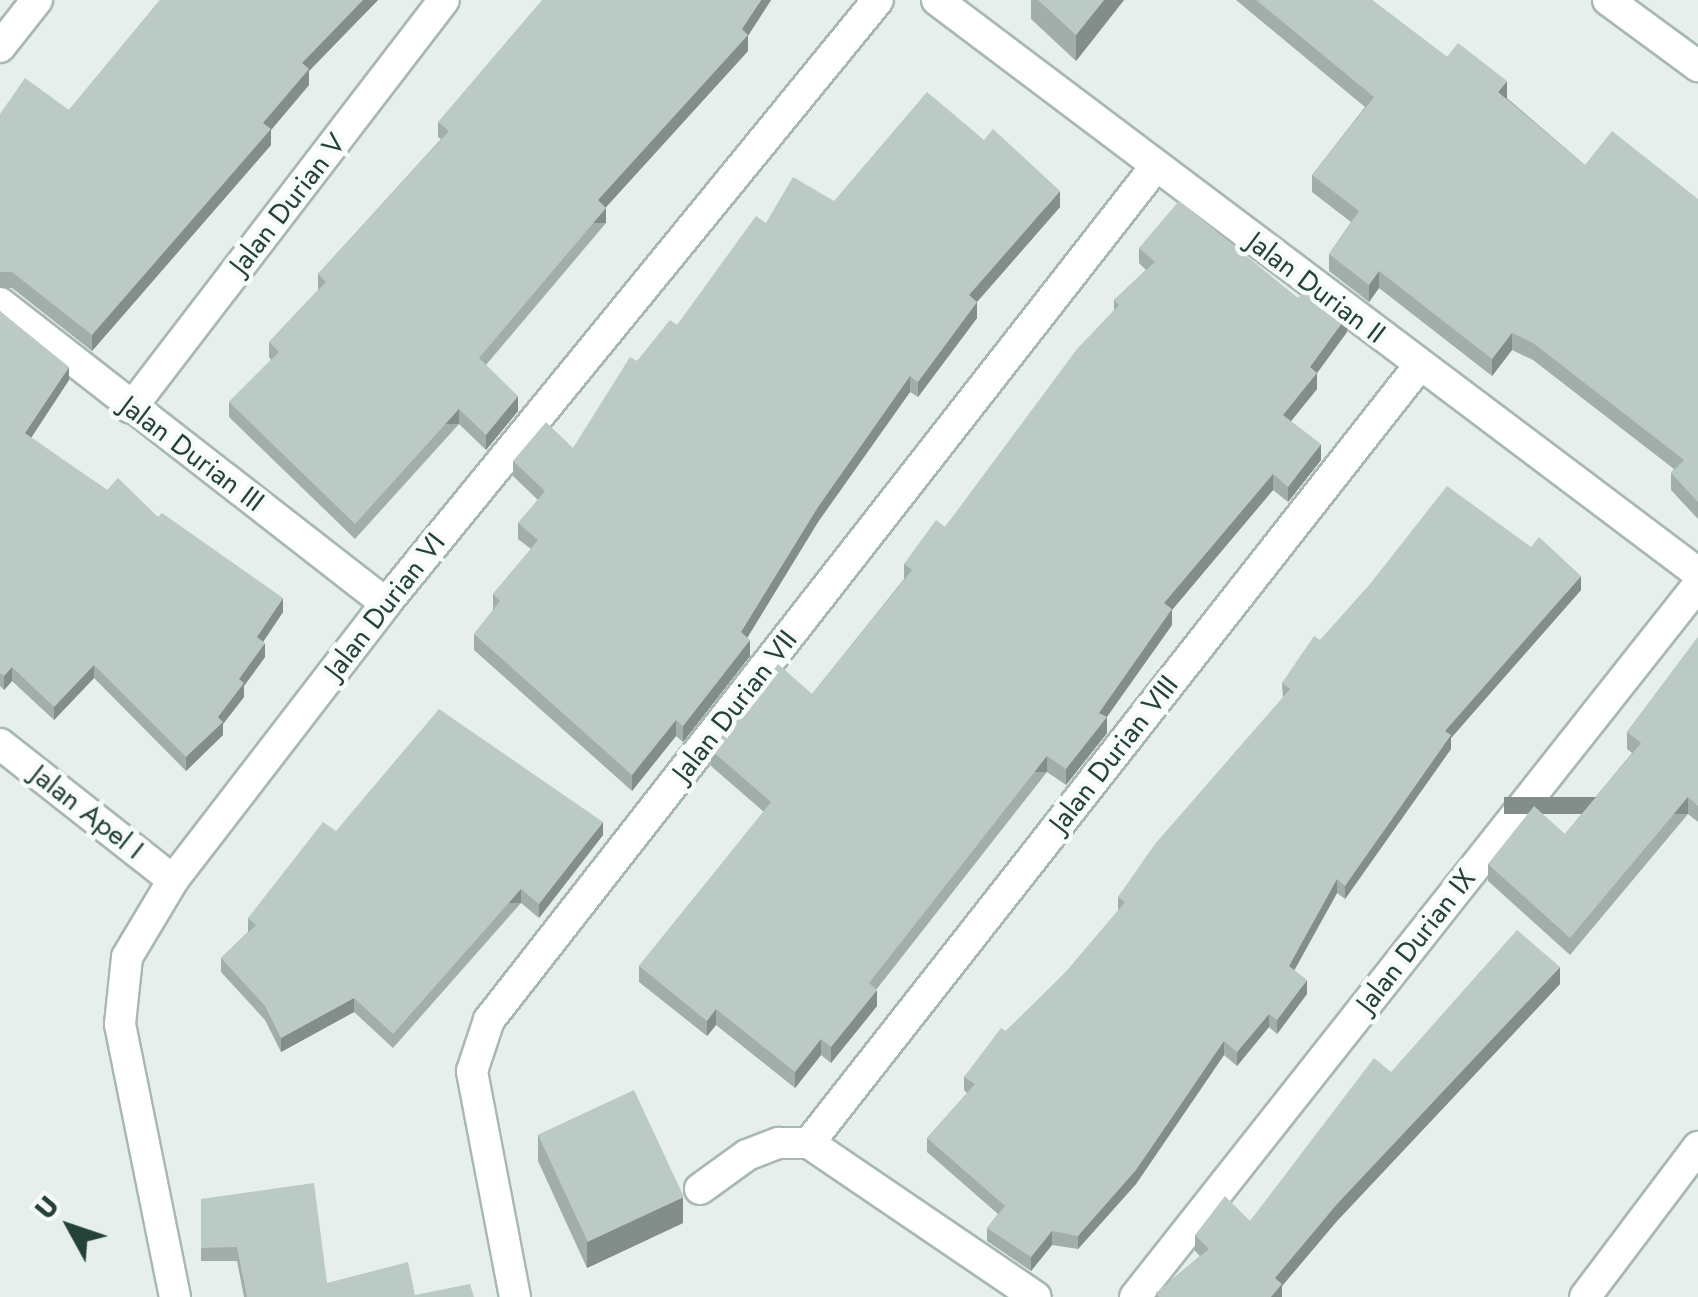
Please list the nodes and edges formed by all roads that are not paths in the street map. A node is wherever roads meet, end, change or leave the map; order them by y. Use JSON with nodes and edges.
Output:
{"nodes":[{"id":1,"x":36,"y":0,"type":"edge"},
{"id":2,"x":444,"y":0,"type":"edge"},
{"id":3,"x":878,"y":0,"type":"edge"},
{"id":4,"x":938,"y":0,"type":"edge"},
{"id":5,"x":1608,"y":0,"type":"edge"},
{"id":6,"x":0,"y":47,"type":"edge"},
{"id":7,"x":1698,"y":66,"type":"edge"},
{"id":8,"x":1156,"y":166,"type":"junction"},
{"id":9,"x":0,"y":303,"type":"edge"},
{"id":10,"x":1419,"y":366,"type":"junction"},
{"id":11,"x":131,"y":408,"type":"junction"},
{"id":12,"x":1698,"y":572,"type":"edge"},
{"id":13,"x":1698,"y":584,"type":"edge"},
{"id":14,"x":386,"y":602,"type":"junction"},
{"id":15,"x":0,"y":744,"type":"edge"},
{"id":16,"x":174,"y":880,"type":"junction"},
{"id":17,"x":809,"y":1143,"type":"junction"},
{"id":18,"x":1698,"y":1147,"type":"edge"},
{"id":19,"x":700,"y":1189,"type":"dead end"},
{"id":20,"x":174,"y":1297,"type":"edge"},
{"id":21,"x":515,"y":1297,"type":"edge"},
{"id":22,"x":1036,"y":1297,"type":"edge"},
{"id":23,"x":1134,"y":1297,"type":"edge"},
{"id":24,"x":1585,"y":1297,"type":"edge"}],
"edges":[{"from":1,"to":6,"type":"street"},
{"from":2,"to":11,"type":"street","name":"Jalan Durian V"},
{"from":3,"to":14,"type":"street","name":"Jalan Durian VI"},
{"from":4,"to":8,"type":"street","name":"Jalan Durian II"},
{"from":5,"to":7,"type":"street"},
{"from":8,"to":10,"type":"street","name":"Jalan Durian II"},
{"from":8,"to":21,"type":"street","name":"Jalan Durian VII"},
{"from":9,"to":11,"type":"street","name":"Jalan Durian III"},
{"from":10,"to":12,"type":"street","name":"Jalan Durian II"},
{"from":10,"to":17,"type":"street","name":"Jalan Durian VIII"},
{"from":11,"to":14,"type":"street","name":"Jalan Durian III"},
{"from":13,"to":23,"type":"street","name":"Jalan Durian IX"},
{"from":14,"to":16,"type":"street","name":"Jalan Durian VI"},
{"from":15,"to":16,"type":"street","name":"Jalan Apel I"},
{"from":16,"to":20,"type":"street","name":"Jalan Durian VI"},
{"from":17,"to":19,"type":"street"},
{"from":17,"to":22,"type":"street"},
{"from":18,"to":24,"type":"street"}]}
